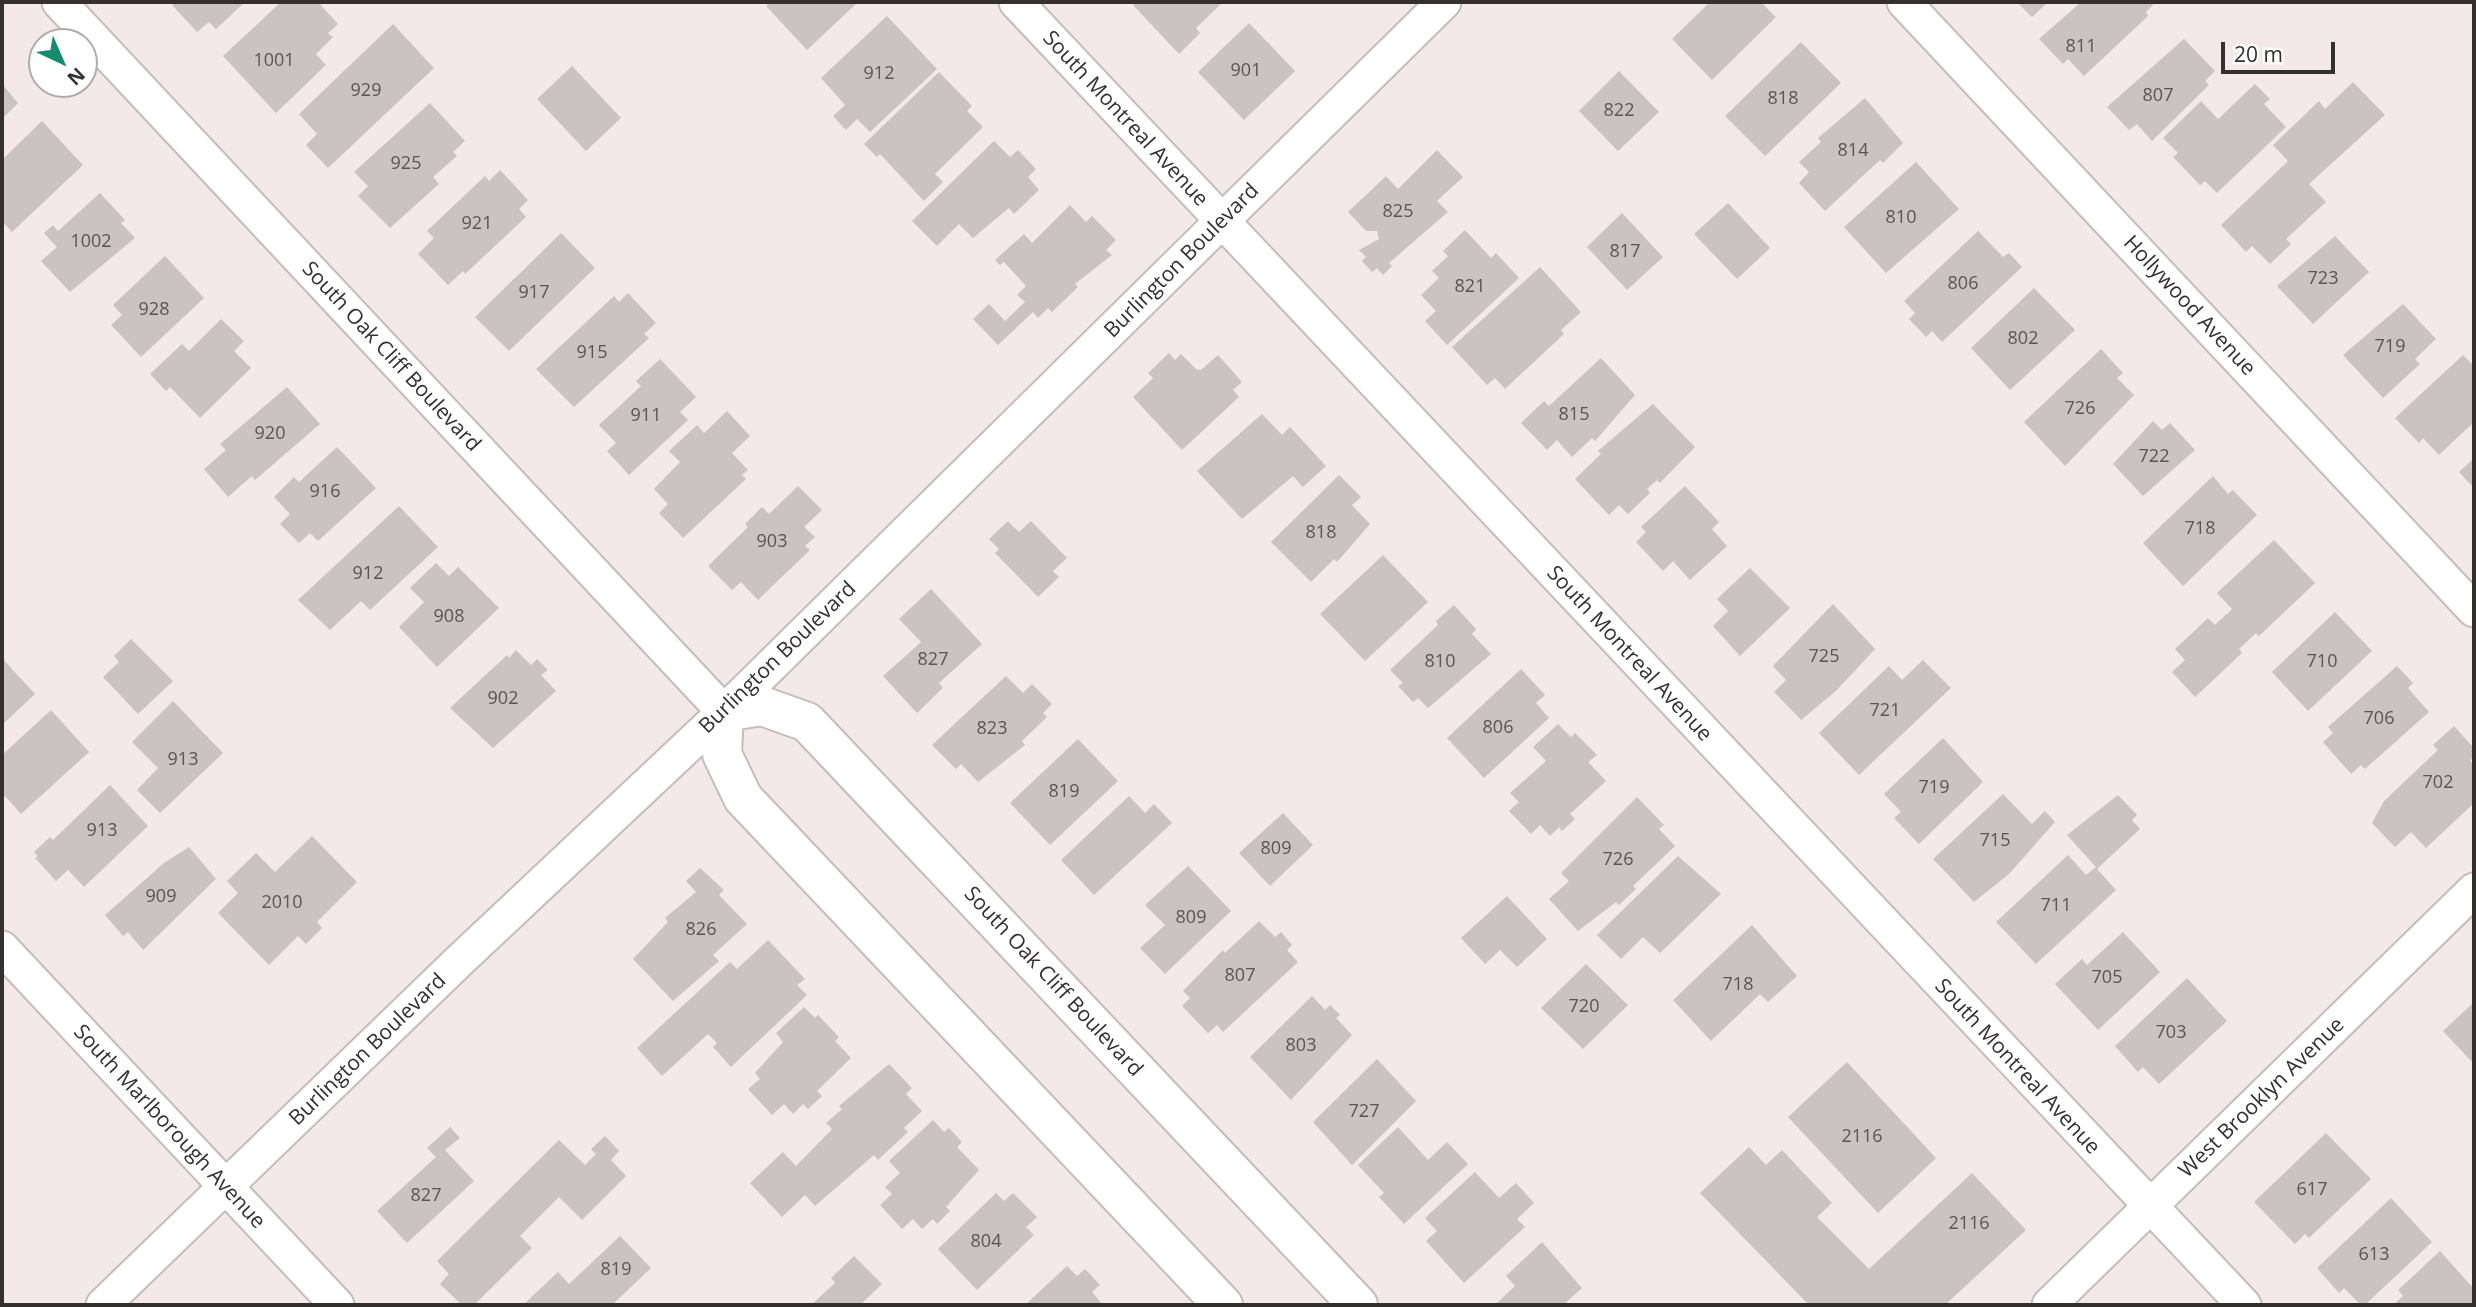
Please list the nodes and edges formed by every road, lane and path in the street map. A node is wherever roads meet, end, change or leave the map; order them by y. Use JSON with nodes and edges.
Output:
{"nodes":[{"id":1,"x":59,"y":2,"type":"edge"},
{"id":2,"x":1016,"y":2,"type":"edge"},
{"id":3,"x":1444,"y":2,"type":"edge"},
{"id":4,"x":1904,"y":2,"type":"edge"},
{"id":5,"x":1222,"y":222,"type":"junction"},
{"id":6,"x":2474,"y":610,"type":"edge"},
{"id":7,"x":724,"y":712,"type":"junction"},
{"id":8,"x":2474,"y":890,"type":"edge"},
{"id":9,"x":2,"y":948,"type":"edge"},
{"id":10,"x":226,"y":1188,"type":"junction"},
{"id":11,"x":2151,"y":1207,"type":"junction"},
{"id":12,"x":103,"y":1305,"type":"edge"},
{"id":13,"x":337,"y":1305,"type":"edge"},
{"id":14,"x":1223,"y":1305,"type":"edge"},
{"id":15,"x":1358,"y":1305,"type":"edge"},
{"id":16,"x":2049,"y":1305,"type":"edge"},
{"id":17,"x":2244,"y":1305,"type":"edge"}],
"edges":[{"from":1,"to":7,"type":"street","name":"South Oak Cliff Boulevard"},
{"from":2,"to":5,"type":"street","name":"South Montreal Avenue"},
{"from":3,"to":5,"type":"street","name":"Burlington Boulevard"},
{"from":4,"to":6,"type":"street","name":"Hollywood Avenue"},
{"from":5,"to":7,"type":"street","name":"Burlington Boulevard"},
{"from":5,"to":11,"type":"street","name":"South Montreal Avenue"},
{"from":7,"to":10,"type":"street","name":"Burlington Boulevard"},
{"from":7,"to":14,"type":"street"},
{"from":7,"to":15,"type":"street","name":"South Oak Cliff Boulevard"},
{"from":8,"to":11,"type":"street","name":"West Brooklyn Avenue"},
{"from":9,"to":10,"type":"street","name":"South Marlborough Avenue"},
{"from":10,"to":12,"type":"street","name":"Burlington Boulevard"},
{"from":10,"to":13,"type":"street","name":"South Marlborough Avenue"},
{"from":11,"to":16,"type":"street","name":"West Brooklyn Avenue"},
{"from":11,"to":17,"type":"street","name":"South Montreal Avenue"}]}
